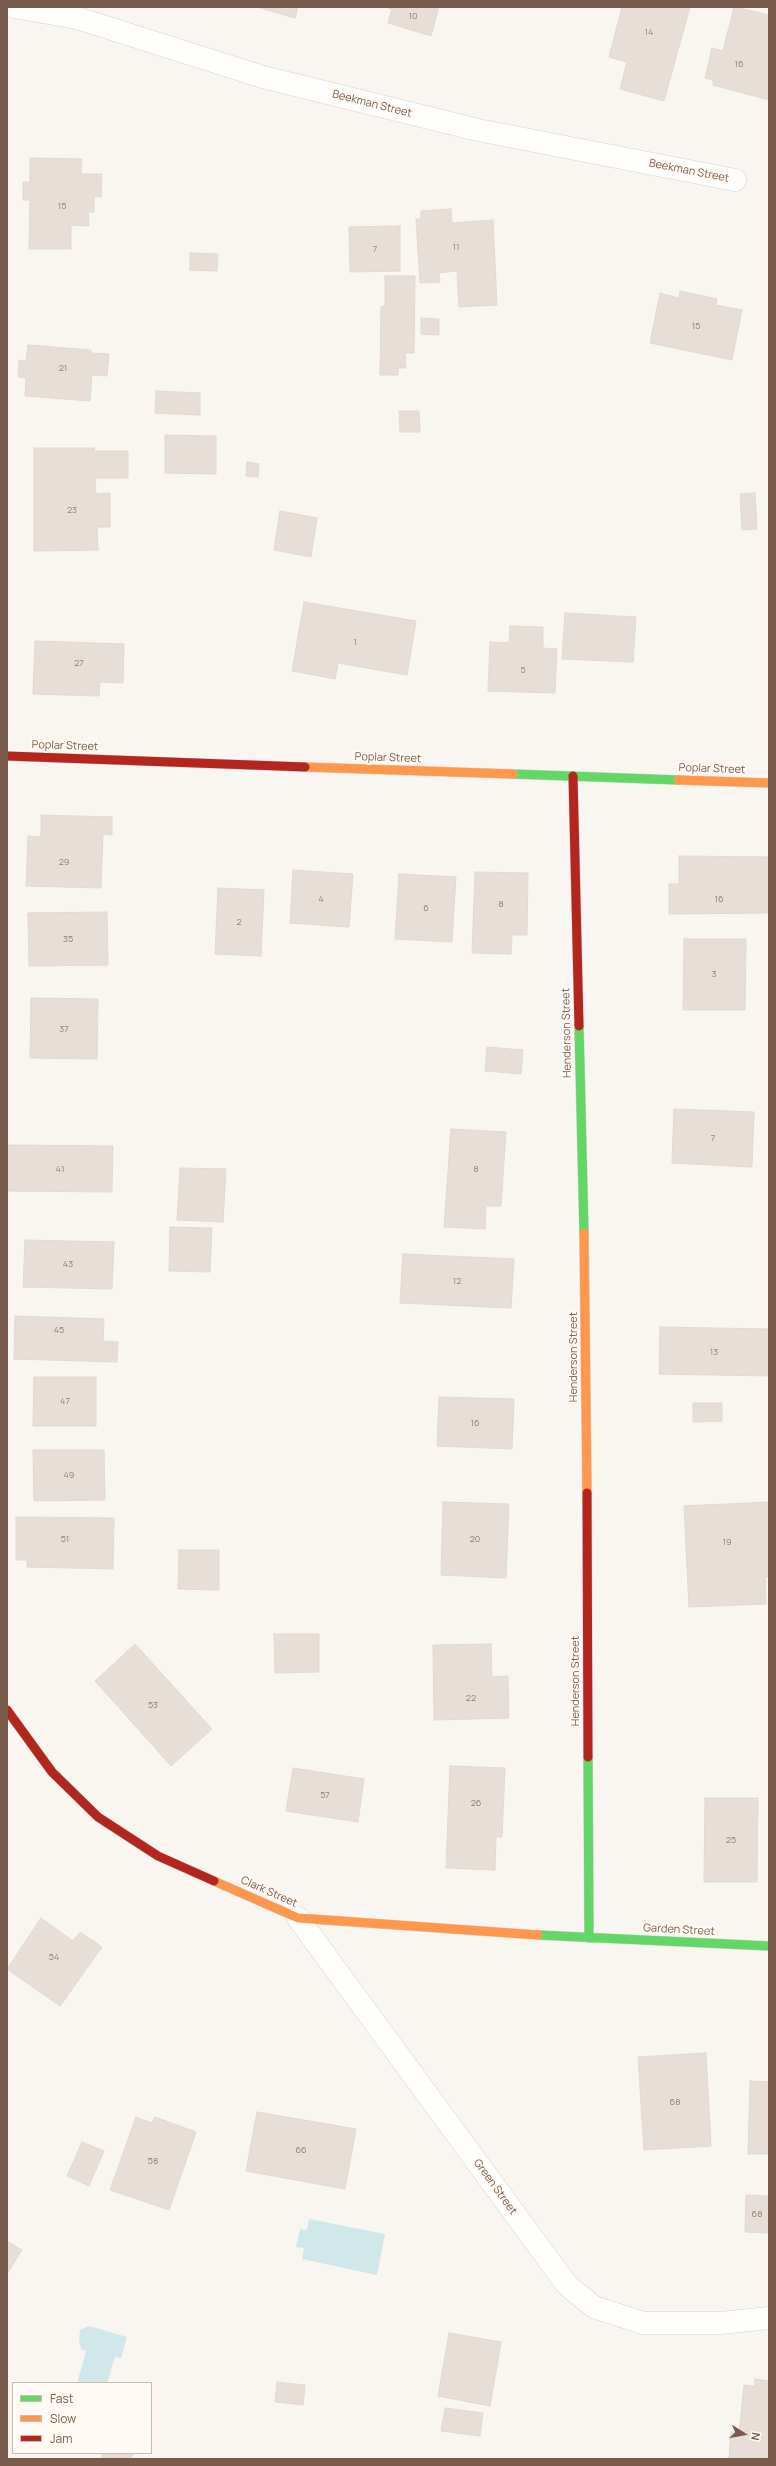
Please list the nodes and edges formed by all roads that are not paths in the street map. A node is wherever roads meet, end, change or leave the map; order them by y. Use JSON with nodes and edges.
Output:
{"nodes":[{"id":1,"x":14,"y":7,"type":"edge"},
{"id":2,"x":735,"y":180,"type":"dead end"},
{"id":3,"x":7,"y":756,"type":"edge"},
{"id":4,"x":573,"y":776,"type":"junction"},
{"id":5,"x":769,"y":783,"type":"edge"},
{"id":6,"x":7,"y":1710,"type":"edge"},
{"id":7,"x":298,"y":1918,"type":"junction"},
{"id":8,"x":589,"y":1938,"type":"junction"},
{"id":9,"x":769,"y":1946,"type":"edge"},
{"id":10,"x":769,"y":2318,"type":"edge"}],
"edges":[{"from":1,"to":2,"type":"street","name":"Beekman Street"},
{"from":3,"to":4,"type":"street","name":"Poplar Street"},
{"from":4,"to":5,"type":"street","name":"Poplar Street"},
{"from":4,"to":8,"type":"street","name":"Henderson Street"},
{"from":6,"to":7,"type":"street","name":"Clark Street"},
{"from":7,"to":8,"type":"street","name":"Clark Street"},
{"from":7,"to":10,"type":"street","name":"Green Street"},
{"from":8,"to":9,"type":"street","name":"Garden Street"}]}
